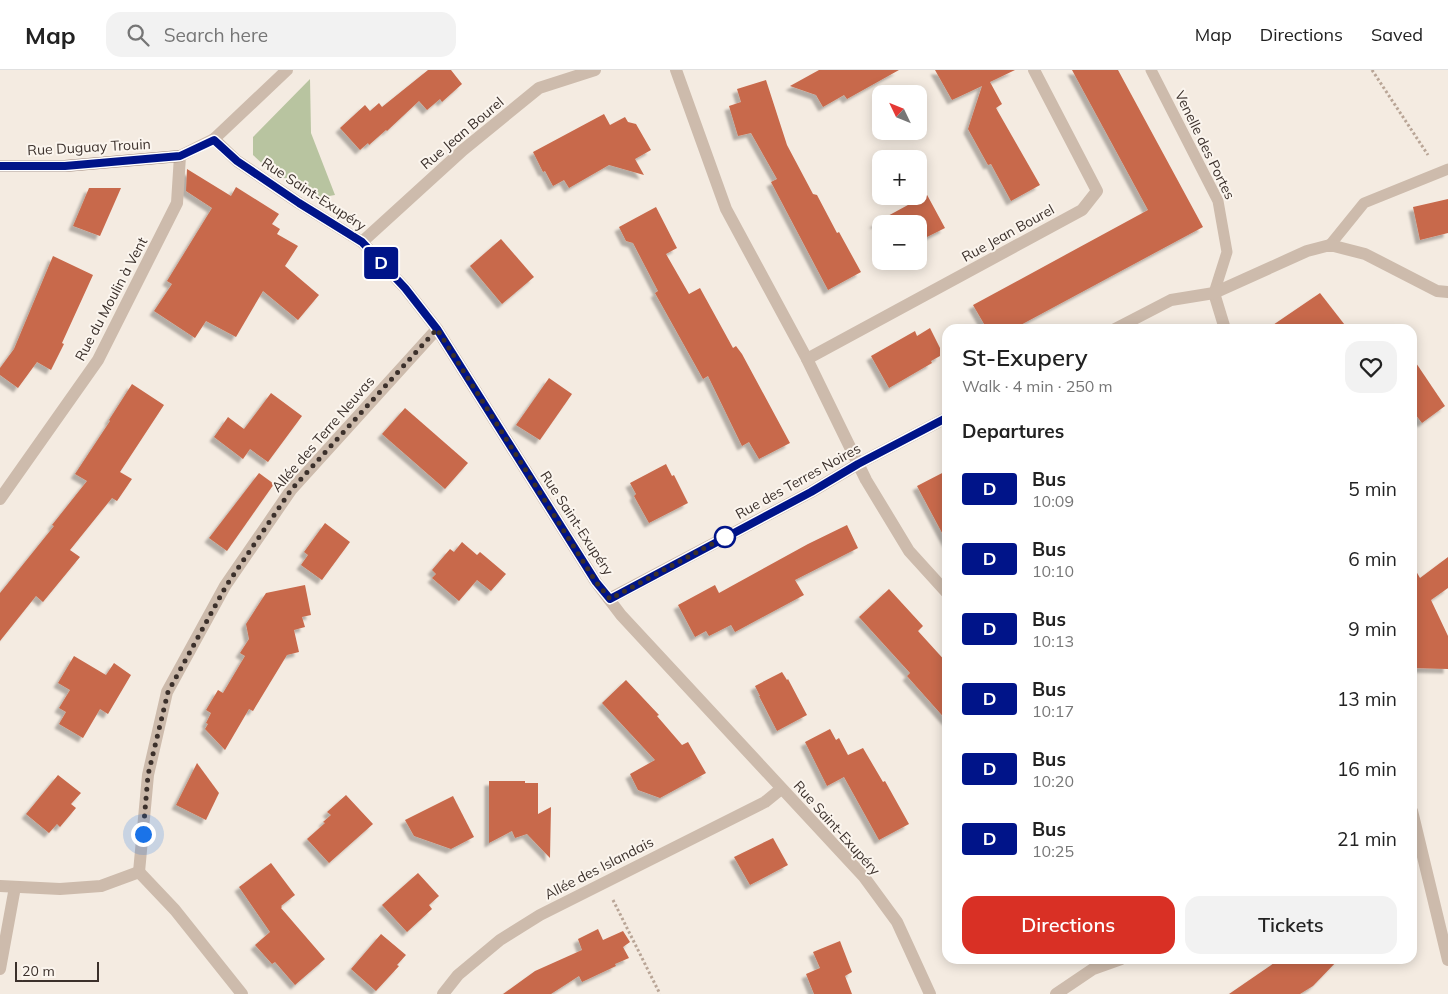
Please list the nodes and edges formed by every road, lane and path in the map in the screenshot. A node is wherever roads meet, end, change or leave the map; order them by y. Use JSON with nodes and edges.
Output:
{"nodes":[{"id":1,"x":287,"y":70,"type":"edge"},
{"id":2,"x":595,"y":70,"type":"edge"},
{"id":3,"x":676,"y":70,"type":"edge"},
{"id":4,"x":1034,"y":70,"type":"edge"},
{"id":5,"x":1152,"y":70,"type":"edge"},
{"id":6,"x":1372,"y":70,"type":"edge"},
{"id":7,"x":214,"y":140,"type":"junction"},
{"id":8,"x":180,"y":156,"type":"junction"},
{"id":9,"x":0,"y":166,"type":"edge"},
{"id":10,"x":1444,"y":171,"type":"edge"},
{"id":11,"x":362,"y":242,"type":"junction"},
{"id":12,"x":1330,"y":246,"type":"junction"},
{"id":13,"x":1448,"y":292,"type":"edge"},
{"id":14,"x":1214,"y":293,"type":"junction"},
{"id":15,"x":1125,"y":324,"type":"edge"},
{"id":16,"x":1223,"y":324,"type":"edge"},
{"id":17,"x":437,"y":329,"type":"junction"},
{"id":18,"x":807,"y":359,"type":"junction"},
{"id":19,"x":942,"y":420,"type":"edge"},
{"id":20,"x":858,"y":464,"type":"junction"},
{"id":21,"x":0,"y":500,"type":"edge"},
{"id":22,"x":942,"y":588,"type":"edge"},
{"id":23,"x":610,"y":599,"type":"junction"},
{"id":24,"x":781,"y":788,"type":"junction"},
{"id":25,"x":1417,"y":833,"type":"edge"},
{"id":26,"x":139,"y":872,"type":"junction"},
{"id":27,"x":604,"y":882,"type":"junction"},
{"id":28,"x":0,"y":886,"type":"edge"},
{"id":29,"x":15,"y":887,"type":"junction"},
{"id":30,"x":1448,"y":960,"type":"edge"},
{"id":31,"x":1107,"y":964,"type":"edge"},
{"id":32,"x":0,"y":969,"type":"edge"},
{"id":33,"x":242,"y":994,"type":"edge"},
{"id":34,"x":443,"y":994,"type":"edge"},
{"id":35,"x":660,"y":994,"type":"edge"},
{"id":36,"x":930,"y":994,"type":"edge"},
{"id":37,"x":1056,"y":994,"type":"edge"}],
"edges":[{"from":1,"to":7,"type":"street"},
{"from":2,"to":11,"type":"street","name":"Rue Jean Bourel"},
{"from":3,"to":18,"type":"street"},
{"from":4,"to":18,"type":"street","name":"Rue Jean Bourel"},
{"from":5,"to":14,"type":"lane","name":"Venelle des Portes"},
{"from":6,"to":10,"type":"path"},
{"from":7,"to":8,"type":"street"},
{"from":7,"to":11,"type":"street","name":"Rue Saint-Exupéry"},
{"from":8,"to":9,"type":"main road","name":"Rue Duguay Trouin"},
{"from":8,"to":21,"type":"street","name":"Rue du Moulin à Vent"},
{"from":10,"to":12,"type":"lane"},
{"from":11,"to":17,"type":"street","name":"Rue Saint-Exupéry"},
{"from":12,"to":13,"type":"street"},
{"from":12,"to":14,"type":"street"},
{"from":14,"to":15,"type":"street"},
{"from":14,"to":16,"type":"street"},
{"from":17,"to":23,"type":"street","name":"Rue Saint-Exupéry"},
{"from":17,"to":26,"type":"street","name":"Allée des Terre Neuvas"},
{"from":18,"to":20,"type":"street"},
{"from":19,"to":20,"type":"street","name":"Rue des Terres Noires"},
{"from":20,"to":22,"type":"street"},
{"from":20,"to":23,"type":"street","name":"Rue des Terres Noires"},
{"from":23,"to":24,"type":"street","name":"Rue Saint-Exupéry"},
{"from":24,"to":27,"type":"street","name":"Allée des Islandais"},
{"from":24,"to":36,"type":"street","name":"Rue Saint-Exupéry"},
{"from":25,"to":30,"type":"street"},
{"from":26,"to":29,"type":"street"},
{"from":26,"to":33,"type":"street"},
{"from":27,"to":34,"type":"street","name":"Allée des Islandais"},
{"from":27,"to":35,"type":"path"},
{"from":28,"to":29,"type":"street"},
{"from":29,"to":32,"type":"street"},
{"from":31,"to":37,"type":"street"}]}
